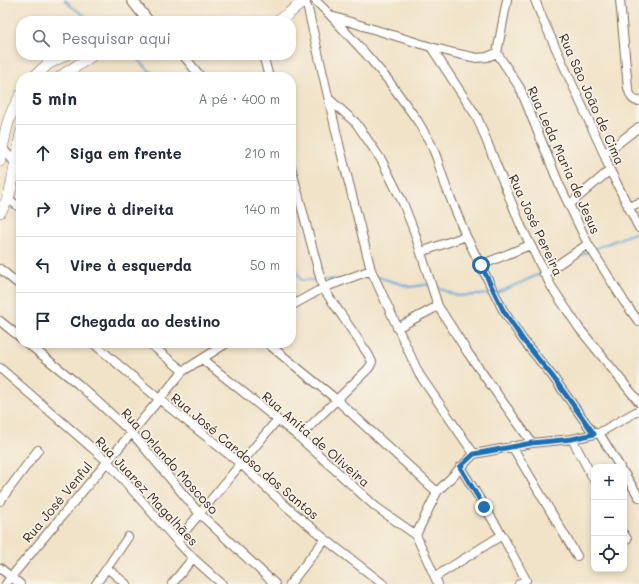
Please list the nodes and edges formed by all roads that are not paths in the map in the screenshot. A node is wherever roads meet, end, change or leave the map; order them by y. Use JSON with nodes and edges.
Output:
{"nodes":[{"id":1,"x":132,"y":0,"type":"edge"},
{"id":2,"x":308,"y":0,"type":"edge"},
{"id":3,"x":507,"y":0,"type":"edge"},
{"id":4,"x":535,"y":0,"type":"edge"},
{"id":5,"x":620,"y":0,"type":"edge"},
{"id":6,"x":144,"y":16,"type":"edge"},
{"id":7,"x":285,"y":16,"type":"edge"},
{"id":8,"x":331,"y":16,"type":"junction"},
{"id":9,"x":431,"y":47,"type":"junction"},
{"id":10,"x":497,"y":53,"type":"junction"},
{"id":11,"x":56,"y":60,"type":"edge"},
{"id":12,"x":83,"y":60,"type":"edge"},
{"id":13,"x":187,"y":60,"type":"edge"},
{"id":14,"x":264,"y":60,"type":"edge"},
{"id":15,"x":39,"y":72,"type":"edge"},
{"id":16,"x":67,"y":72,"type":"edge"},
{"id":17,"x":197,"y":72,"type":"edge"},
{"id":18,"x":268,"y":72,"type":"edge"},
{"id":19,"x":329,"y":100,"type":"junction"},
{"id":20,"x":638,"y":101,"type":"edge"},
{"id":21,"x":16,"y":103,"type":"edge"},
{"id":22,"x":639,"y":127,"type":"edge"},
{"id":23,"x":3,"y":128,"type":"edge"},
{"id":24,"x":1,"y":146,"type":"edge"},
{"id":25,"x":604,"y":154,"type":"junction"},
{"id":26,"x":16,"y":158,"type":"edge"},
{"id":27,"x":0,"y":161,"type":"edge"},
{"id":28,"x":15,"y":163,"type":"junction"},
{"id":29,"x":610,"y":170,"type":"junction"},
{"id":30,"x":296,"y":191,"type":"edge"},
{"id":31,"x":4,"y":201,"type":"edge"},
{"id":32,"x":639,"y":203,"type":"edge"},
{"id":33,"x":569,"y":205,"type":"junction"},
{"id":34,"x":16,"y":206,"type":"edge"},
{"id":35,"x":628,"y":207,"type":"junction"},
{"id":36,"x":0,"y":212,"type":"edge"},
{"id":37,"x":639,"y":228,"type":"edge"},
{"id":38,"x":466,"y":236,"type":"junction"},
{"id":39,"x":588,"y":244,"type":"junction"},
{"id":40,"x":530,"y":245,"type":"junction"},
{"id":41,"x":421,"y":252,"type":"junction"},
{"id":42,"x":481,"y":265,"type":"junction"},
{"id":43,"x":0,"y":269,"type":"edge"},
{"id":44,"x":371,"y":270,"type":"junction"},
{"id":45,"x":544,"y":274,"type":"junction"},
{"id":46,"x":16,"y":282,"type":"edge"},
{"id":47,"x":323,"y":288,"type":"junction"},
{"id":48,"x":296,"y":303,"type":"edge"},
{"id":49,"x":438,"y":306,"type":"junction"},
{"id":50,"x":0,"y":321,"type":"edge"},
{"id":51,"x":639,"y":322,"type":"edge"},
{"id":52,"x":397,"y":328,"type":"junction"},
{"id":53,"x":16,"y":334,"type":"edge"},
{"id":54,"x":33,"y":348,"type":"edge"},
{"id":55,"x":99,"y":348,"type":"edge"},
{"id":56,"x":155,"y":348,"type":"edge"},
{"id":57,"x":219,"y":348,"type":"edge"},
{"id":58,"x":273,"y":348,"type":"edge"},
{"id":59,"x":202,"y":359,"type":"junction"},
{"id":60,"x":0,"y":368,"type":"edge"},
{"id":61,"x":183,"y":371,"type":"junction"},
{"id":62,"x":159,"y":399,"type":"junction"},
{"id":63,"x":337,"y":400,"type":"junction"},
{"id":64,"x":639,"y":402,"type":"edge"},
{"id":65,"x":639,"y":410,"type":"edge"},
{"id":66,"x":277,"y":420,"type":"junction"},
{"id":67,"x":132,"y":433,"type":"junction"},
{"id":68,"x":596,"y":434,"type":"junction"},
{"id":69,"x":299,"y":437,"type":"junction"},
{"id":70,"x":572,"y":439,"type":"junction"},
{"id":71,"x":532,"y":443,"type":"junction"},
{"id":72,"x":512,"y":446,"type":"junction"},
{"id":73,"x":38,"y":450,"type":"dead end"},
{"id":74,"x":474,"y":454,"type":"junction"},
{"id":75,"x":107,"y":461,"type":"junction"},
{"id":76,"x":240,"y":464,"type":"junction"},
{"id":77,"x":618,"y":464,"type":"edge"},
{"id":78,"x":460,"y":467,"type":"junction"},
{"id":79,"x":591,"y":474,"type":"edge"},
{"id":80,"x":627,"y":478,"type":"edge"},
{"id":81,"x":437,"y":492,"type":"junction"},
{"id":82,"x":639,"y":497,"type":"edge"},
{"id":83,"x":0,"y":501,"type":"edge"},
{"id":84,"x":199,"y":513,"type":"junction"},
{"id":85,"x":416,"y":536,"type":"junction"},
{"id":86,"x":502,"y":536,"type":"junction"},
{"id":87,"x":128,"y":537,"type":"dead end"},
{"id":88,"x":325,"y":539,"type":"junction"},
{"id":89,"x":177,"y":541,"type":"junction"},
{"id":90,"x":577,"y":556,"type":"dead end"},
{"id":91,"x":193,"y":558,"type":"junction"},
{"id":92,"x":0,"y":568,"type":"edge"},
{"id":93,"x":107,"y":568,"type":"junction"},
{"id":94,"x":11,"y":577,"type":"junction"},
{"id":95,"x":436,"y":580,"type":"edge"},
{"id":96,"x":525,"y":582,"type":"edge"},
{"id":97,"x":6,"y":584,"type":"edge"},
{"id":98,"x":20,"y":584,"type":"edge"},
{"id":99,"x":96,"y":584,"type":"edge"},
{"id":100,"x":126,"y":584,"type":"edge"},
{"id":101,"x":172,"y":584,"type":"edge"},
{"id":102,"x":222,"y":584,"type":"edge"},
{"id":103,"x":274,"y":584,"type":"edge"},
{"id":104,"x":290,"y":584,"type":"edge"},
{"id":105,"x":384,"y":584,"type":"edge"}],
"edges":[{"from":1,"to":6,"type":"street"},
{"from":2,"to":7,"type":"main road"},
{"from":2,"to":8,"type":"street"},
{"from":2,"to":19,"type":"street"},
{"from":3,"to":10,"type":"street"},
{"from":4,"to":25,"type":"street","name":"Rua São João de Cima"},
{"from":5,"to":20,"type":"street"},
{"from":8,"to":9,"type":"street"},
{"from":8,"to":38,"type":"street"},
{"from":9,"to":10,"type":"street"},
{"from":9,"to":40,"type":"street","name":"Rua José Pereira"},
{"from":10,"to":33,"type":"street","name":"Rua Leda Maria de Jesus"},
{"from":11,"to":15,"type":"main road"},
{"from":12,"to":16,"type":"main road"},
{"from":13,"to":17,"type":"street"},
{"from":14,"to":18,"type":"street"},
{"from":19,"to":41,"type":"street"},
{"from":19,"to":44,"type":"street"},
{"from":21,"to":23,"type":"main road"},
{"from":22,"to":25,"type":"street"},
{"from":23,"to":24,"type":"main road"},
{"from":24,"to":27,"type":"main road"},
{"from":24,"to":28,"type":"street"},
{"from":25,"to":29,"type":"street","name":"Rua São João de Cima"},
{"from":26,"to":28,"type":"main road"},
{"from":28,"to":31,"type":"main road"},
{"from":29,"to":33,"type":"street"},
{"from":29,"to":35,"type":"street","name":"Rua São João de Cima"},
{"from":30,"to":47,"type":"street"},
{"from":31,"to":34,"type":"street"},
{"from":31,"to":36,"type":"main road"},
{"from":32,"to":35,"type":"street"},
{"from":33,"to":39,"type":"street","name":"Rua Leda Maria de Jesus"},
{"from":35,"to":37,"type":"street","name":"Rua São João de Cima"},
{"from":38,"to":41,"type":"street"},
{"from":38,"to":42,"type":"street"},
{"from":39,"to":45,"type":"street"},
{"from":39,"to":51,"type":"street","name":"Rua Leda Maria de Jesus"},
{"from":40,"to":42,"type":"street"},
{"from":40,"to":45,"type":"street","name":"Rua José Pereira"},
{"from":41,"to":49,"type":"street"},
{"from":42,"to":68,"type":"street"},
{"from":43,"to":46,"type":"street"},
{"from":44,"to":47,"type":"street"},
{"from":44,"to":52,"type":"street"},
{"from":45,"to":64,"type":"street","name":"Rua José Pereira"},
{"from":47,"to":48,"type":"street"},
{"from":47,"to":63,"type":"street"},
{"from":49,"to":52,"type":"street"},
{"from":49,"to":71,"type":"street"},
{"from":50,"to":53,"type":"street"},
{"from":52,"to":74,"type":"street"},
{"from":54,"to":67,"type":"street","name":"Rua Orlando Moscoso"},
{"from":55,"to":62,"type":"street","name":"Rua José Cardoso dos Santos"},
{"from":56,"to":61,"type":"street"},
{"from":57,"to":59,"type":"street","name":"Rua José Venful"},
{"from":58,"to":63,"type":"street"},
{"from":59,"to":61,"type":"street","name":"Rua José Venful"},
{"from":59,"to":66,"type":"street","name":"Rua Anita de Oliveira"},
{"from":60,"to":75,"type":"street","name":"Rua Juarez Magalhães"},
{"from":61,"to":62,"type":"street","name":"Rua José Venful"},
{"from":62,"to":67,"type":"street","name":"Rua José Venful"},
{"from":62,"to":76,"type":"street","name":"Rua José Cardoso dos Santos"},
{"from":63,"to":69,"type":"street"},
{"from":63,"to":81,"type":"street"},
{"from":65,"to":68,"type":"street"},
{"from":66,"to":69,"type":"street","name":"Rua Anita de Oliveira"},
{"from":66,"to":76,"type":"street"},
{"from":67,"to":75,"type":"street","name":"Rua José Venful"},
{"from":67,"to":84,"type":"street","name":"Rua Orlando Moscoso"},
{"from":68,"to":70,"type":"street"},
{"from":68,"to":77,"type":"street"},
{"from":69,"to":85,"type":"street","name":"Rua Anita de Oliveira"},
{"from":70,"to":71,"type":"street"},
{"from":70,"to":79,"type":"street"},
{"from":71,"to":72,"type":"street"},
{"from":72,"to":74,"type":"street"},
{"from":72,"to":90,"type":"street"},
{"from":73,"to":83,"type":"street"},
{"from":74,"to":78,"type":"street"},
{"from":75,"to":89,"type":"street","name":"Rua Juarez Magalhães"},
{"from":75,"to":94,"type":"street","name":"Rua José Venful"},
{"from":76,"to":84,"type":"street"},
{"from":76,"to":88,"type":"street","name":"Rua José Cardoso dos Santos"},
{"from":78,"to":81,"type":"street"},
{"from":78,"to":86,"type":"street"},
{"from":80,"to":82,"type":"street"},
{"from":81,"to":85,"type":"street"},
{"from":84,"to":89,"type":"street"},
{"from":84,"to":103,"type":"street","name":"Rua Orlando Moscoso"},
{"from":85,"to":95,"type":"street"},
{"from":86,"to":95,"type":"street"},
{"from":86,"to":96,"type":"street"},
{"from":87,"to":93,"type":"street"},
{"from":88,"to":104,"type":"street"},
{"from":88,"to":105,"type":"street","name":"Rua José Cardoso dos Santos"},
{"from":89,"to":91,"type":"street","name":"Rua Juarez Magalhães"},
{"from":91,"to":101,"type":"street"},
{"from":91,"to":102,"type":"street","name":"Rua Juarez Magalhães"},
{"from":92,"to":94,"type":"street"},
{"from":93,"to":99,"type":"street"},
{"from":93,"to":100,"type":"street"},
{"from":94,"to":97,"type":"street","name":"Rua José Venful"},
{"from":94,"to":98,"type":"street"}]}
